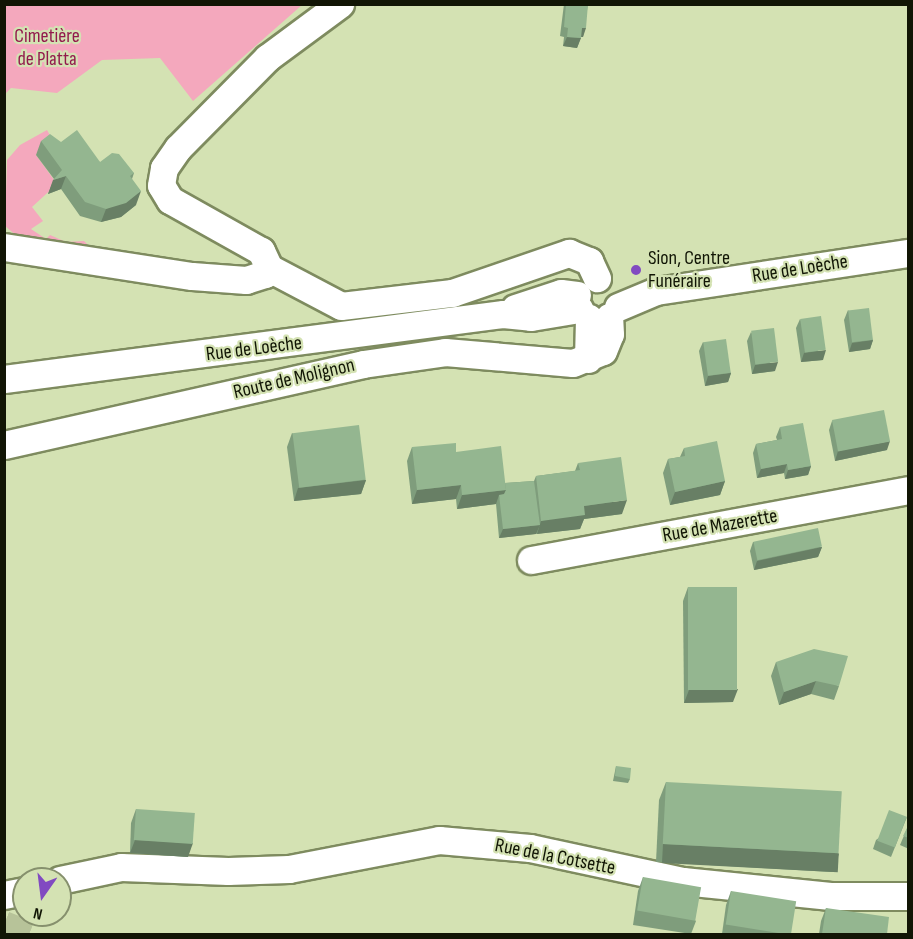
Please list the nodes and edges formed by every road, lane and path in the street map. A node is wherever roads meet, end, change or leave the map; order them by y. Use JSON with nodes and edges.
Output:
{"nodes":[{"id":1,"x":340,"y":4,"type":"edge"},
{"id":2,"x":4,"y":247,"type":"edge"},
{"id":3,"x":909,"y":254,"type":"edge"},
{"id":4,"x":269,"y":268,"type":"junction"},
{"id":5,"x":596,"y":300,"type":"junction"},
{"id":6,"x":4,"y":380,"type":"edge"},
{"id":7,"x":4,"y":445,"type":"edge"},
{"id":8,"x":909,"y":490,"type":"edge"},
{"id":9,"x":531,"y":560,"type":"dead end"},
{"id":10,"x":72,"y":877,"type":"edge"},
{"id":11,"x":909,"y":896,"type":"edge"}],
"edges":[{"from":1,"to":4,"type":"street"},
{"from":2,"to":4,"type":"street"},
{"from":3,"to":5,"type":"street","name":"Rue de Loèche"},
{"from":4,"to":5,"type":"street"},
{"from":5,"to":6,"type":"street","name":"Rue de Loèche"},
{"from":5,"to":7,"type":"street","name":"Route de Molignon"},
{"from":8,"to":9,"type":"street","name":"Rue de Mazerette"},
{"from":10,"to":11,"type":"street","name":"Rue de la Cotsette"}]}
